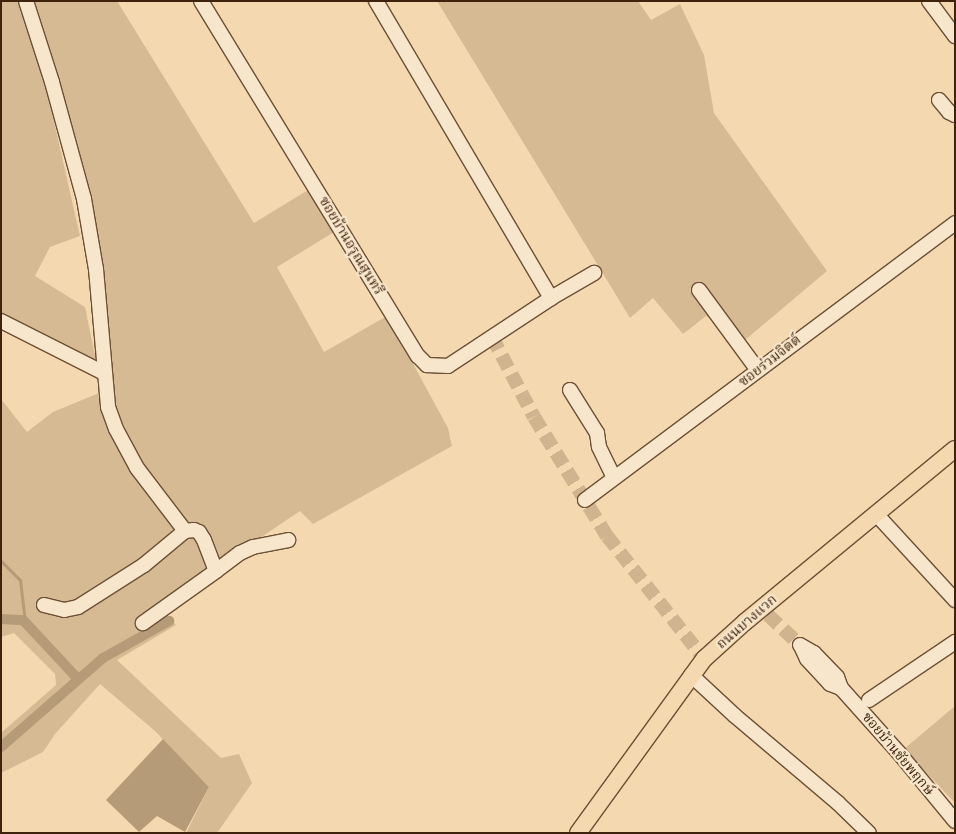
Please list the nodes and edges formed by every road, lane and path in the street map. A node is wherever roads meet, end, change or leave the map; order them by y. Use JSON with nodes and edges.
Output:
{"nodes":[{"id":1,"x":26,"y":1,"type":"edge"},
{"id":2,"x":201,"y":1,"type":"edge"},
{"id":3,"x":376,"y":1,"type":"edge"},
{"id":4,"x":929,"y":1,"type":"edge"},
{"id":5,"x":955,"y":36,"type":"edge"},
{"id":6,"x":939,"y":100,"type":"dead end"},
{"id":7,"x":955,"y":115,"type":"edge"},
{"id":8,"x":955,"y":222,"type":"edge"},
{"id":9,"x":594,"y":274,"type":"dead end"},
{"id":10,"x":699,"y":290,"type":"dead end"},
{"id":11,"x":551,"y":298,"type":"junction"},
{"id":12,"x":1,"y":322,"type":"edge"},
{"id":13,"x":757,"y":369,"type":"junction"},
{"id":14,"x":104,"y":373,"type":"junction"},
{"id":15,"x":570,"y":390,"type":"dead end"},
{"id":16,"x":955,"y":449,"type":"edge"},
{"id":17,"x":614,"y":478,"type":"junction"},
{"id":18,"x":585,"y":500,"type":"dead end"},
{"id":19,"x":876,"y":514,"type":"junction"},
{"id":20,"x":185,"y":531,"type":"junction"},
{"id":21,"x":288,"y":540,"type":"dead end"},
{"id":22,"x":216,"y":572,"type":"junction"},
{"id":23,"x":955,"y":600,"type":"edge"},
{"id":24,"x":44,"y":605,"type":"dead end"},
{"id":25,"x":142,"y":623,"type":"dead end"},
{"id":26,"x":955,"y":642,"type":"edge"},
{"id":27,"x":800,"y":645,"type":"tunnel mouth"},
{"id":28,"x":691,"y":675,"type":"junction"},
{"id":29,"x":870,"y":700,"type":"dead end"},
{"id":30,"x":955,"y":820,"type":"edge"},
{"id":31,"x":578,"y":833,"type":"edge"},
{"id":32,"x":868,"y":833,"type":"edge"}],
"edges":[{"from":1,"to":14,"type":"street"},
{"from":2,"to":11,"type":"street","name":"ซอยบ้านอรุณสุนทรี"},
{"from":3,"to":11,"type":"street"},
{"from":4,"to":5,"type":"street"},
{"from":6,"to":7,"type":"street"},
{"from":8,"to":13,"type":"street","name":"ซอยร่วมจิตต์"},
{"from":9,"to":11,"type":"street","name":"ซอยบ้านอรุณสุนทรี"},
{"from":10,"to":13,"type":"street"},
{"from":12,"to":14,"type":"street"},
{"from":13,"to":17,"type":"street","name":"ซอยร่วมจิตต์"},
{"from":14,"to":20,"type":"street"},
{"from":15,"to":17,"type":"street"},
{"from":16,"to":19,"type":"main road","name":"ถนนบางแวก"},
{"from":17,"to":18,"type":"street","name":"ซอยร่วมจิตต์"},
{"from":19,"to":23,"type":"street"},
{"from":19,"to":28,"type":"main road","name":"ถนนบางแวก"},
{"from":20,"to":22,"type":"street"},
{"from":20,"to":24,"type":"street"},
{"from":21,"to":22,"type":"street"},
{"from":22,"to":25,"type":"street"},
{"from":26,"to":29,"type":"street"},
{"from":27,"to":30,"type":"street","name":"ซอยบ้านชัยพฤกษ์"},
{"from":28,"to":31,"type":"main road","name":"ถนนบางแวก"},
{"from":28,"to":32,"type":"street"}]}
